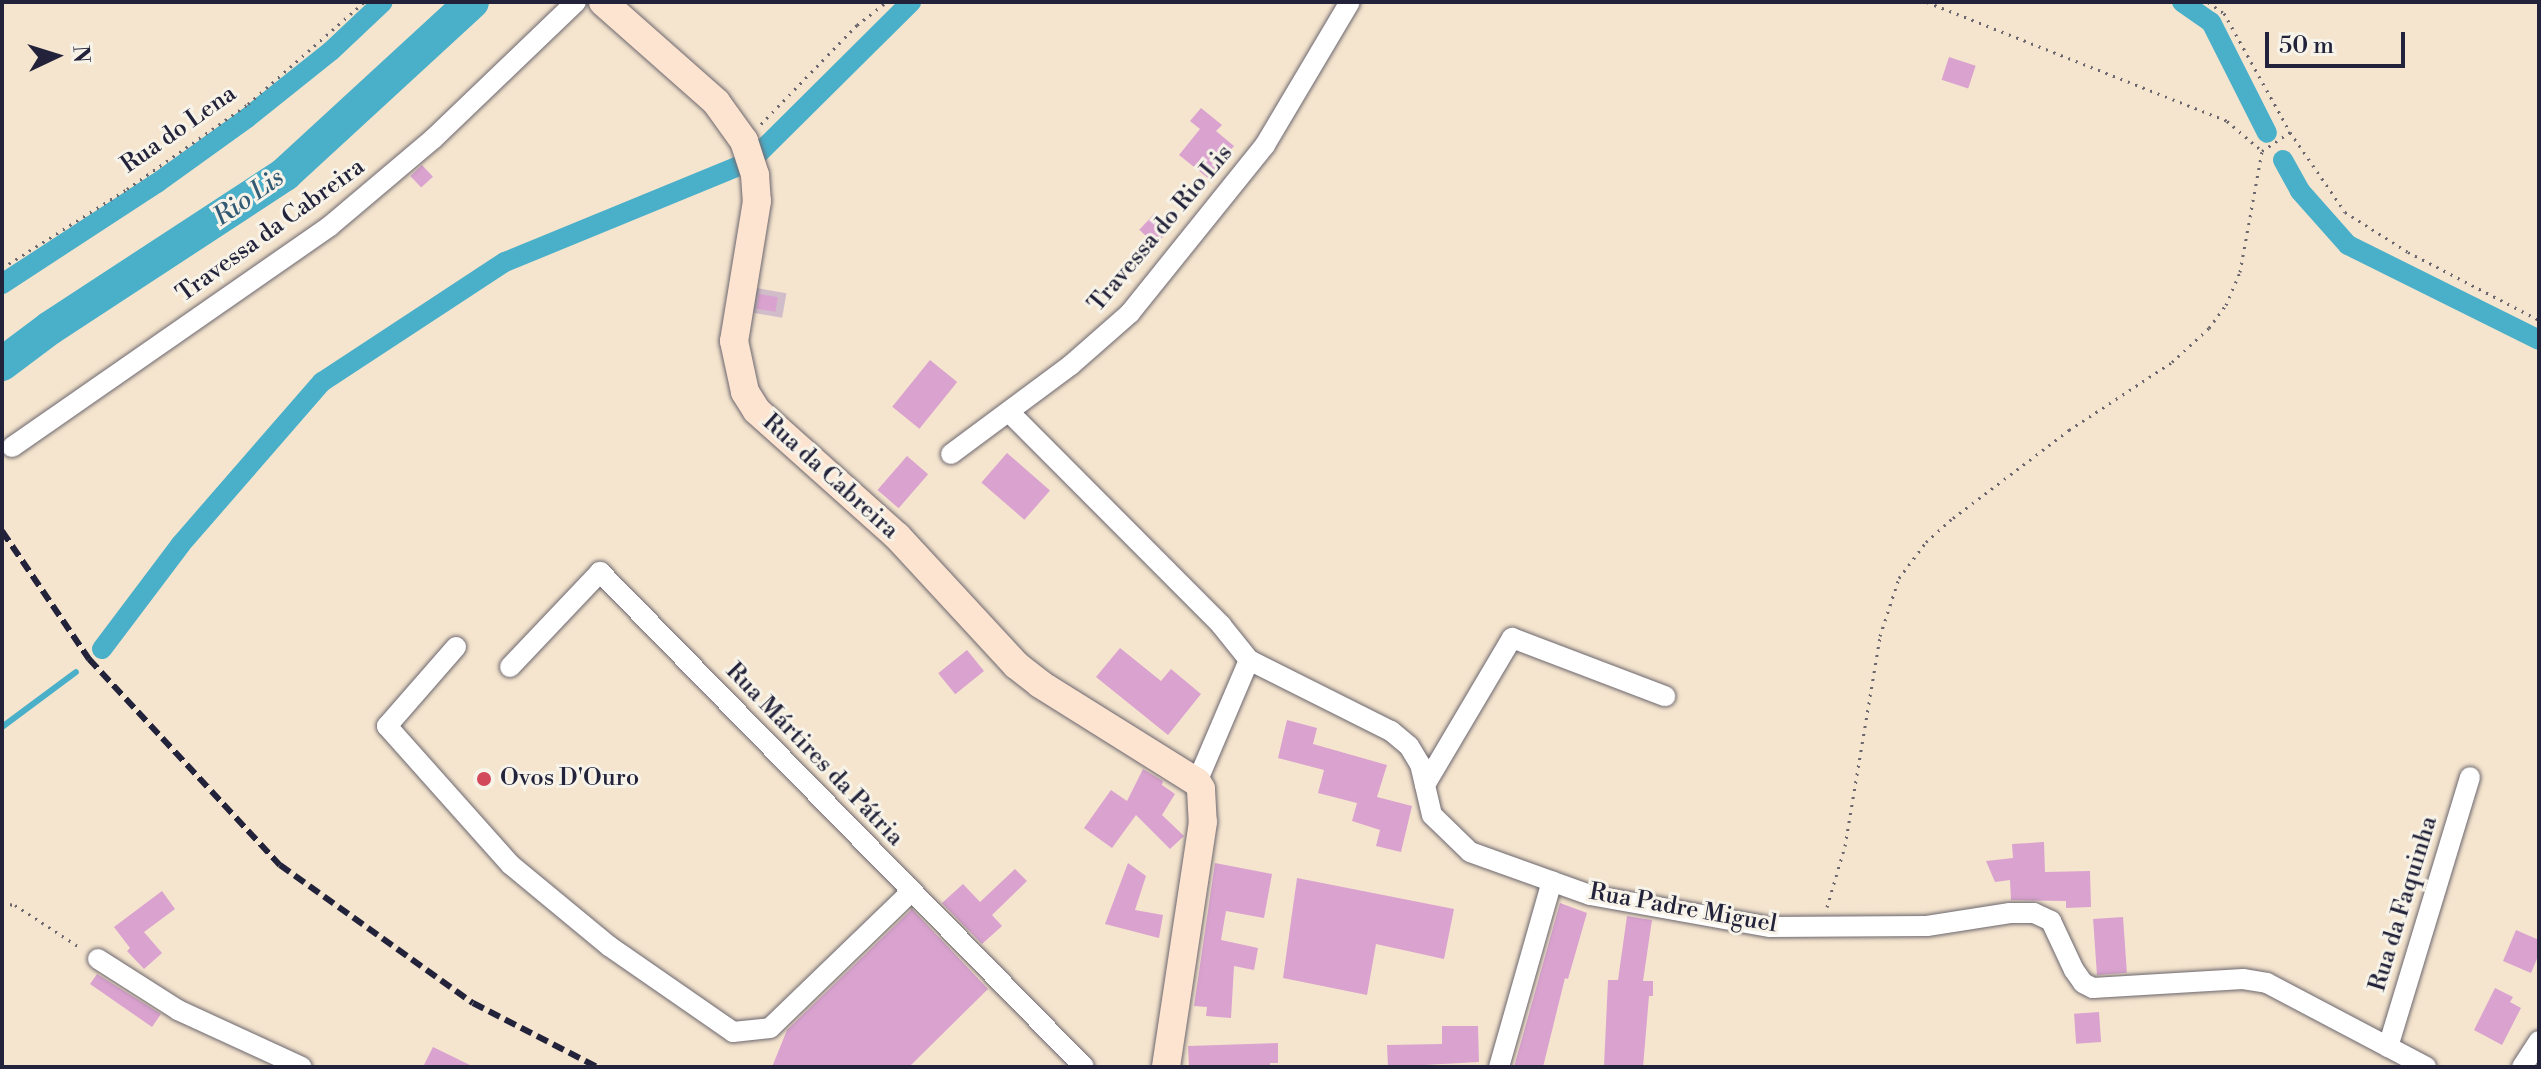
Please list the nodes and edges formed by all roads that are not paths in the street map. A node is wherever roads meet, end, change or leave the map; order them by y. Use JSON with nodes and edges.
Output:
{"nodes":[{"id":1,"x":576,"y":2,"type":"edge"},
{"id":2,"x":603,"y":2,"type":"edge"},
{"id":3,"x":1350,"y":2,"type":"edge"},
{"id":4,"x":1009,"y":412,"type":"junction"},
{"id":5,"x":12,"y":447,"type":"dead end"},
{"id":6,"x":951,"y":454,"type":"dead end"},
{"id":7,"x":456,"y":647,"type":"dead end"},
{"id":8,"x":1249,"y":660,"type":"junction"},
{"id":9,"x":510,"y":667,"type":"dead end"},
{"id":10,"x":1665,"y":696,"type":"dead end"},
{"id":11,"x":2470,"y":777,"type":"dead end"},
{"id":12,"x":1197,"y":782,"type":"junction"},
{"id":13,"x":1425,"y":785,"type":"junction"},
{"id":14,"x":1552,"y":881,"type":"junction"},
{"id":15,"x":911,"y":892,"type":"junction"},
{"id":16,"x":98,"y":959,"type":"road end"},
{"id":17,"x":2539,"y":1041,"type":"edge"},
{"id":18,"x":2388,"y":1047,"type":"junction"},
{"id":19,"x":302,"y":1067,"type":"edge"},
{"id":20,"x":1084,"y":1067,"type":"edge"},
{"id":21,"x":1166,"y":1067,"type":"edge"},
{"id":22,"x":1499,"y":1067,"type":"edge"},
{"id":23,"x":2426,"y":1067,"type":"edge"},
{"id":24,"x":2522,"y":1067,"type":"edge"}],
"edges":[{"from":1,"to":5,"type":"street","name":"Travessa da Cabreira"},
{"from":2,"to":12,"type":"main road","name":"Rua da Cabreira"},
{"from":3,"to":4,"type":"street","name":"Travessa do Rio Lis"},
{"from":4,"to":6,"type":"street","name":"Travessa do Rio Lis"},
{"from":4,"to":8,"type":"street"},
{"from":7,"to":15,"type":"street"},
{"from":8,"to":12,"type":"street"},
{"from":8,"to":13,"type":"street","name":"Rua Padre Miguel"},
{"from":9,"to":15,"type":"street","name":"Rua Mártires da Pátria"},
{"from":10,"to":13,"type":"street"},
{"from":11,"to":18,"type":"street","name":"Rua da Faquinha"},
{"from":12,"to":21,"type":"main road"},
{"from":13,"to":14,"type":"street","name":"Rua Padre Miguel"},
{"from":14,"to":18,"type":"street","name":"Rua Padre Miguel"},
{"from":14,"to":22,"type":"street"},
{"from":15,"to":20,"type":"street","name":"Rua Mártires da Pátria"},
{"from":16,"to":19,"type":"street"},
{"from":17,"to":24,"type":"street"},
{"from":18,"to":23,"type":"street","name":"Rua Padre Miguel"}]}
